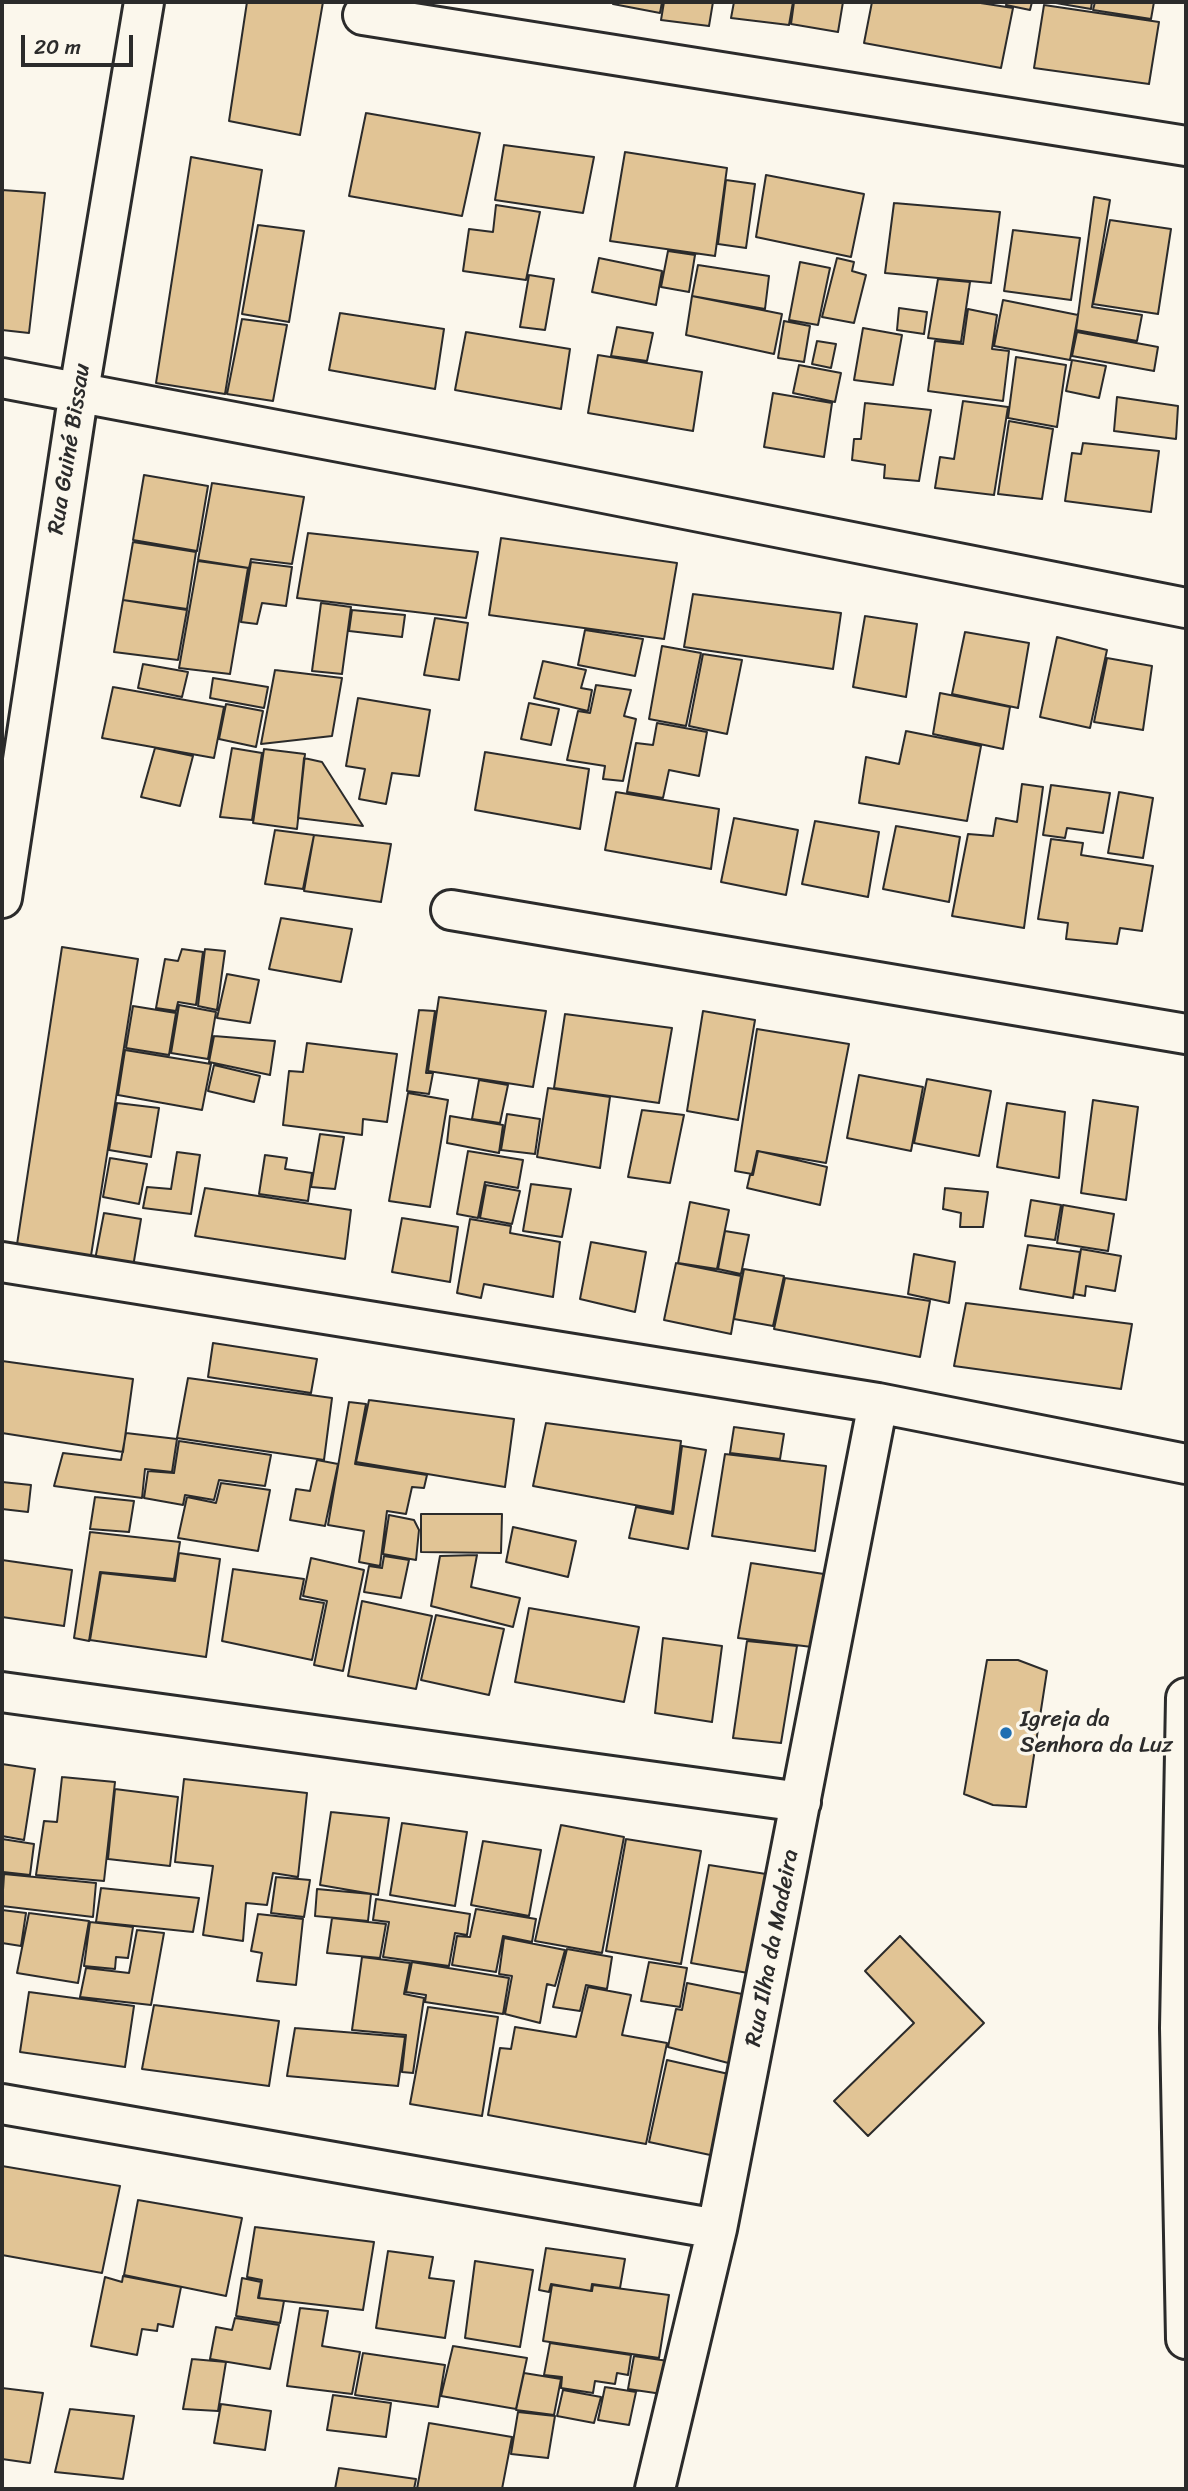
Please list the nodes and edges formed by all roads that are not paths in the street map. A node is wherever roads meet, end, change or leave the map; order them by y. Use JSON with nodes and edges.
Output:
{"nodes":[{"id":1,"x":144,"y":2,"type":"edge"},
{"id":2,"x":363,"y":15,"type":"dead end"},
{"id":3,"x":1186,"y":146,"type":"edge"},
{"id":4,"x":2,"y":378,"type":"edge"},
{"id":5,"x":79,"y":391,"type":"junction"},
{"id":6,"x":1186,"y":608,"type":"edge"},
{"id":7,"x":2,"y":898,"type":"edge"},
{"id":8,"x":452,"y":910,"type":"dead end"},
{"id":9,"x":1186,"y":1034,"type":"edge"},
{"id":10,"x":2,"y":1262,"type":"edge"},
{"id":11,"x":878,"y":1403,"type":"junction"},
{"id":12,"x":1186,"y":1464,"type":"edge"},
{"id":13,"x":2,"y":1692,"type":"edge"},
{"id":14,"x":1186,"y":1698,"type":"edge"},
{"id":15,"x":802,"y":1802,"type":"junction"},
{"id":16,"x":2,"y":2104,"type":"edge"},
{"id":17,"x":717,"y":2229,"type":"junction"},
{"id":18,"x":1186,"y":2339,"type":"edge"},
{"id":19,"x":656,"y":2489,"type":"edge"}],
"edges":[{"from":1,"to":5,"type":"street","name":"Rua Guiné Bissau"},
{"from":2,"to":3,"type":"street"},
{"from":4,"to":5,"type":"street"},
{"from":5,"to":6,"type":"street"},
{"from":5,"to":7,"type":"street","name":"Rua Guiné Bissau"},
{"from":8,"to":9,"type":"street"},
{"from":10,"to":11,"type":"street"},
{"from":11,"to":12,"type":"street"},
{"from":11,"to":15,"type":"street","name":"Rua Ilha da Madeira"},
{"from":13,"to":15,"type":"street"},
{"from":14,"to":18,"type":"street"},
{"from":15,"to":17,"type":"street","name":"Rua Ilha da Madeira"},
{"from":16,"to":17,"type":"street"},
{"from":17,"to":19,"type":"street","name":"Rua Ilha da Madeira"}]}
